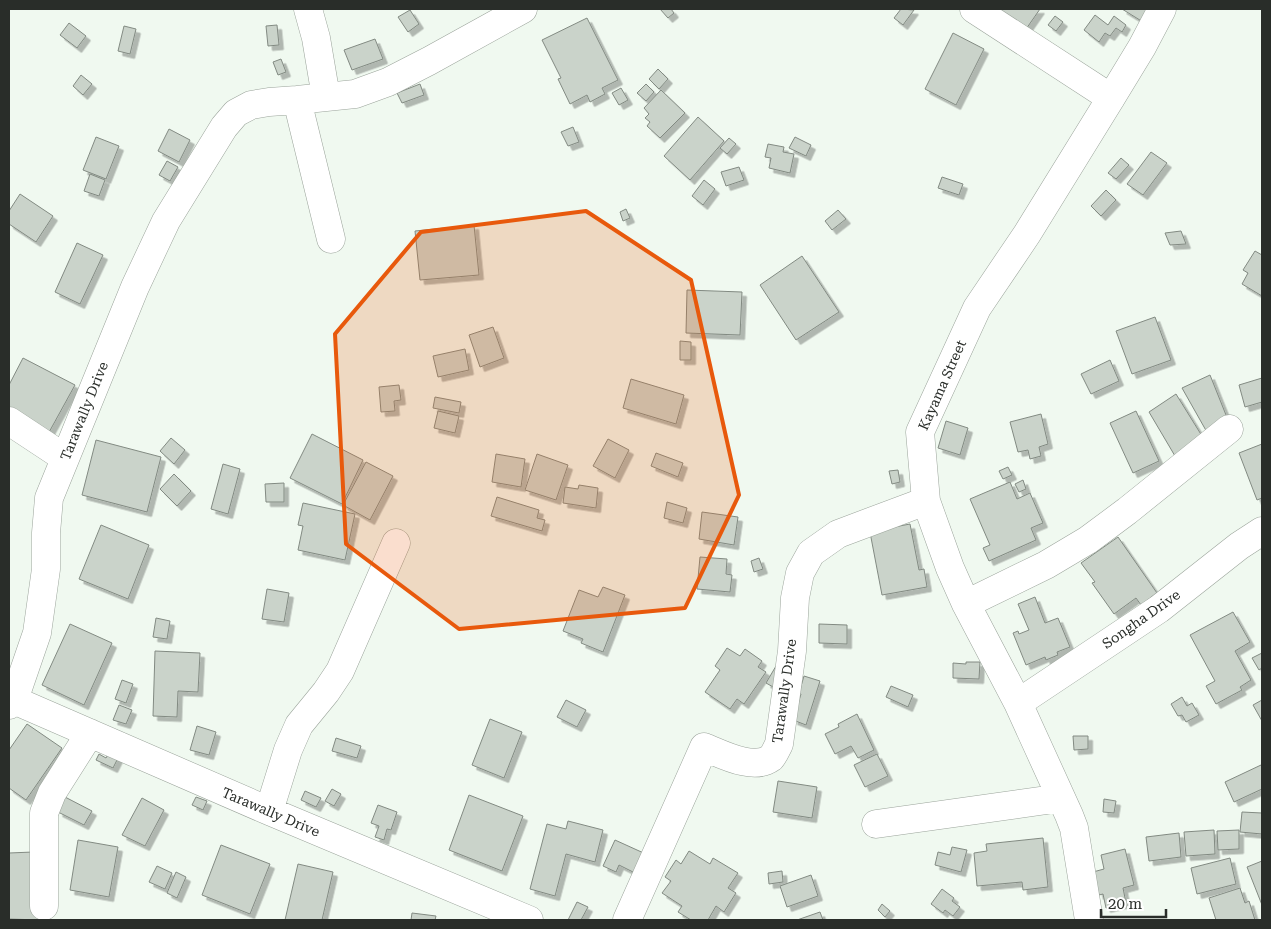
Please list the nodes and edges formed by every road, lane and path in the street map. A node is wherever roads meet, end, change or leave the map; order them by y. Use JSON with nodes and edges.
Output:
{"nodes":[{"id":1,"x":308,"y":9,"type":"edge"},
{"id":2,"x":523,"y":9,"type":"edge"},
{"id":3,"x":974,"y":9,"type":"edge"},
{"id":4,"x":1162,"y":9,"type":"edge"},
{"id":5,"x":326,"y":97,"type":"junction"},
{"id":6,"x":1111,"y":98,"type":"junction"},
{"id":7,"x":297,"y":100,"type":"junction"},
{"id":8,"x":331,"y":239,"type":"dead end"},
{"id":9,"x":9,"y":421,"type":"edge"},
{"id":10,"x":1229,"y":429,"type":"dead end"},
{"id":11,"x":65,"y":458,"type":"junction"},
{"id":12,"x":926,"y":501,"type":"junction"},
{"id":13,"x":1262,"y":531,"type":"edge"},
{"id":14,"x":396,"y":543,"type":"dead end"},
{"id":15,"x":966,"y":604,"type":"junction"},
{"id":16,"x":10,"y":701,"type":"edge"},
{"id":17,"x":1018,"y":704,"type":"junction"},
{"id":18,"x":90,"y":733,"type":"junction"},
{"id":19,"x":269,"y":812,"type":"junction"},
{"id":20,"x":1068,"y":813,"type":"junction"},
{"id":21,"x":876,"y":824,"type":"dead end"},
{"id":22,"x":44,"y":906,"type":"dead end"},
{"id":23,"x":529,"y":920,"type":"edge"},
{"id":24,"x":627,"y":920,"type":"edge"},
{"id":25,"x":1089,"y":920,"type":"edge"}],
"edges":[{"from":1,"to":5,"type":"street"},
{"from":2,"to":5,"type":"street","name":"Tarawally Drive"},
{"from":3,"to":6,"type":"street"},
{"from":4,"to":6,"type":"street","name":"Kayama Street"},
{"from":5,"to":7,"type":"street","name":"Tarawally Drive"},
{"from":6,"to":12,"type":"street","name":"Kayama Street"},
{"from":7,"to":8,"type":"street"},
{"from":7,"to":11,"type":"street","name":"Tarawally Drive"},
{"from":9,"to":11,"type":"street"},
{"from":10,"to":15,"type":"street"},
{"from":11,"to":16,"type":"street","name":"Tarawally Drive"},
{"from":12,"to":15,"type":"street","name":"Kayama Street"},
{"from":12,"to":24,"type":"street","name":"Tarawally Drive"},
{"from":13,"to":17,"type":"street","name":"Songha Drive"},
{"from":14,"to":19,"type":"street"},
{"from":15,"to":17,"type":"street","name":"Kayama Street"},
{"from":16,"to":18,"type":"street","name":"Tarawally Drive"},
{"from":17,"to":20,"type":"street","name":"Kayama Street"},
{"from":18,"to":19,"type":"street","name":"Tarawally Drive"},
{"from":18,"to":22,"type":"street"},
{"from":19,"to":23,"type":"street","name":"Tarawally Drive"},
{"from":20,"to":21,"type":"street"},
{"from":20,"to":25,"type":"street","name":"Kayama Street"}]}
